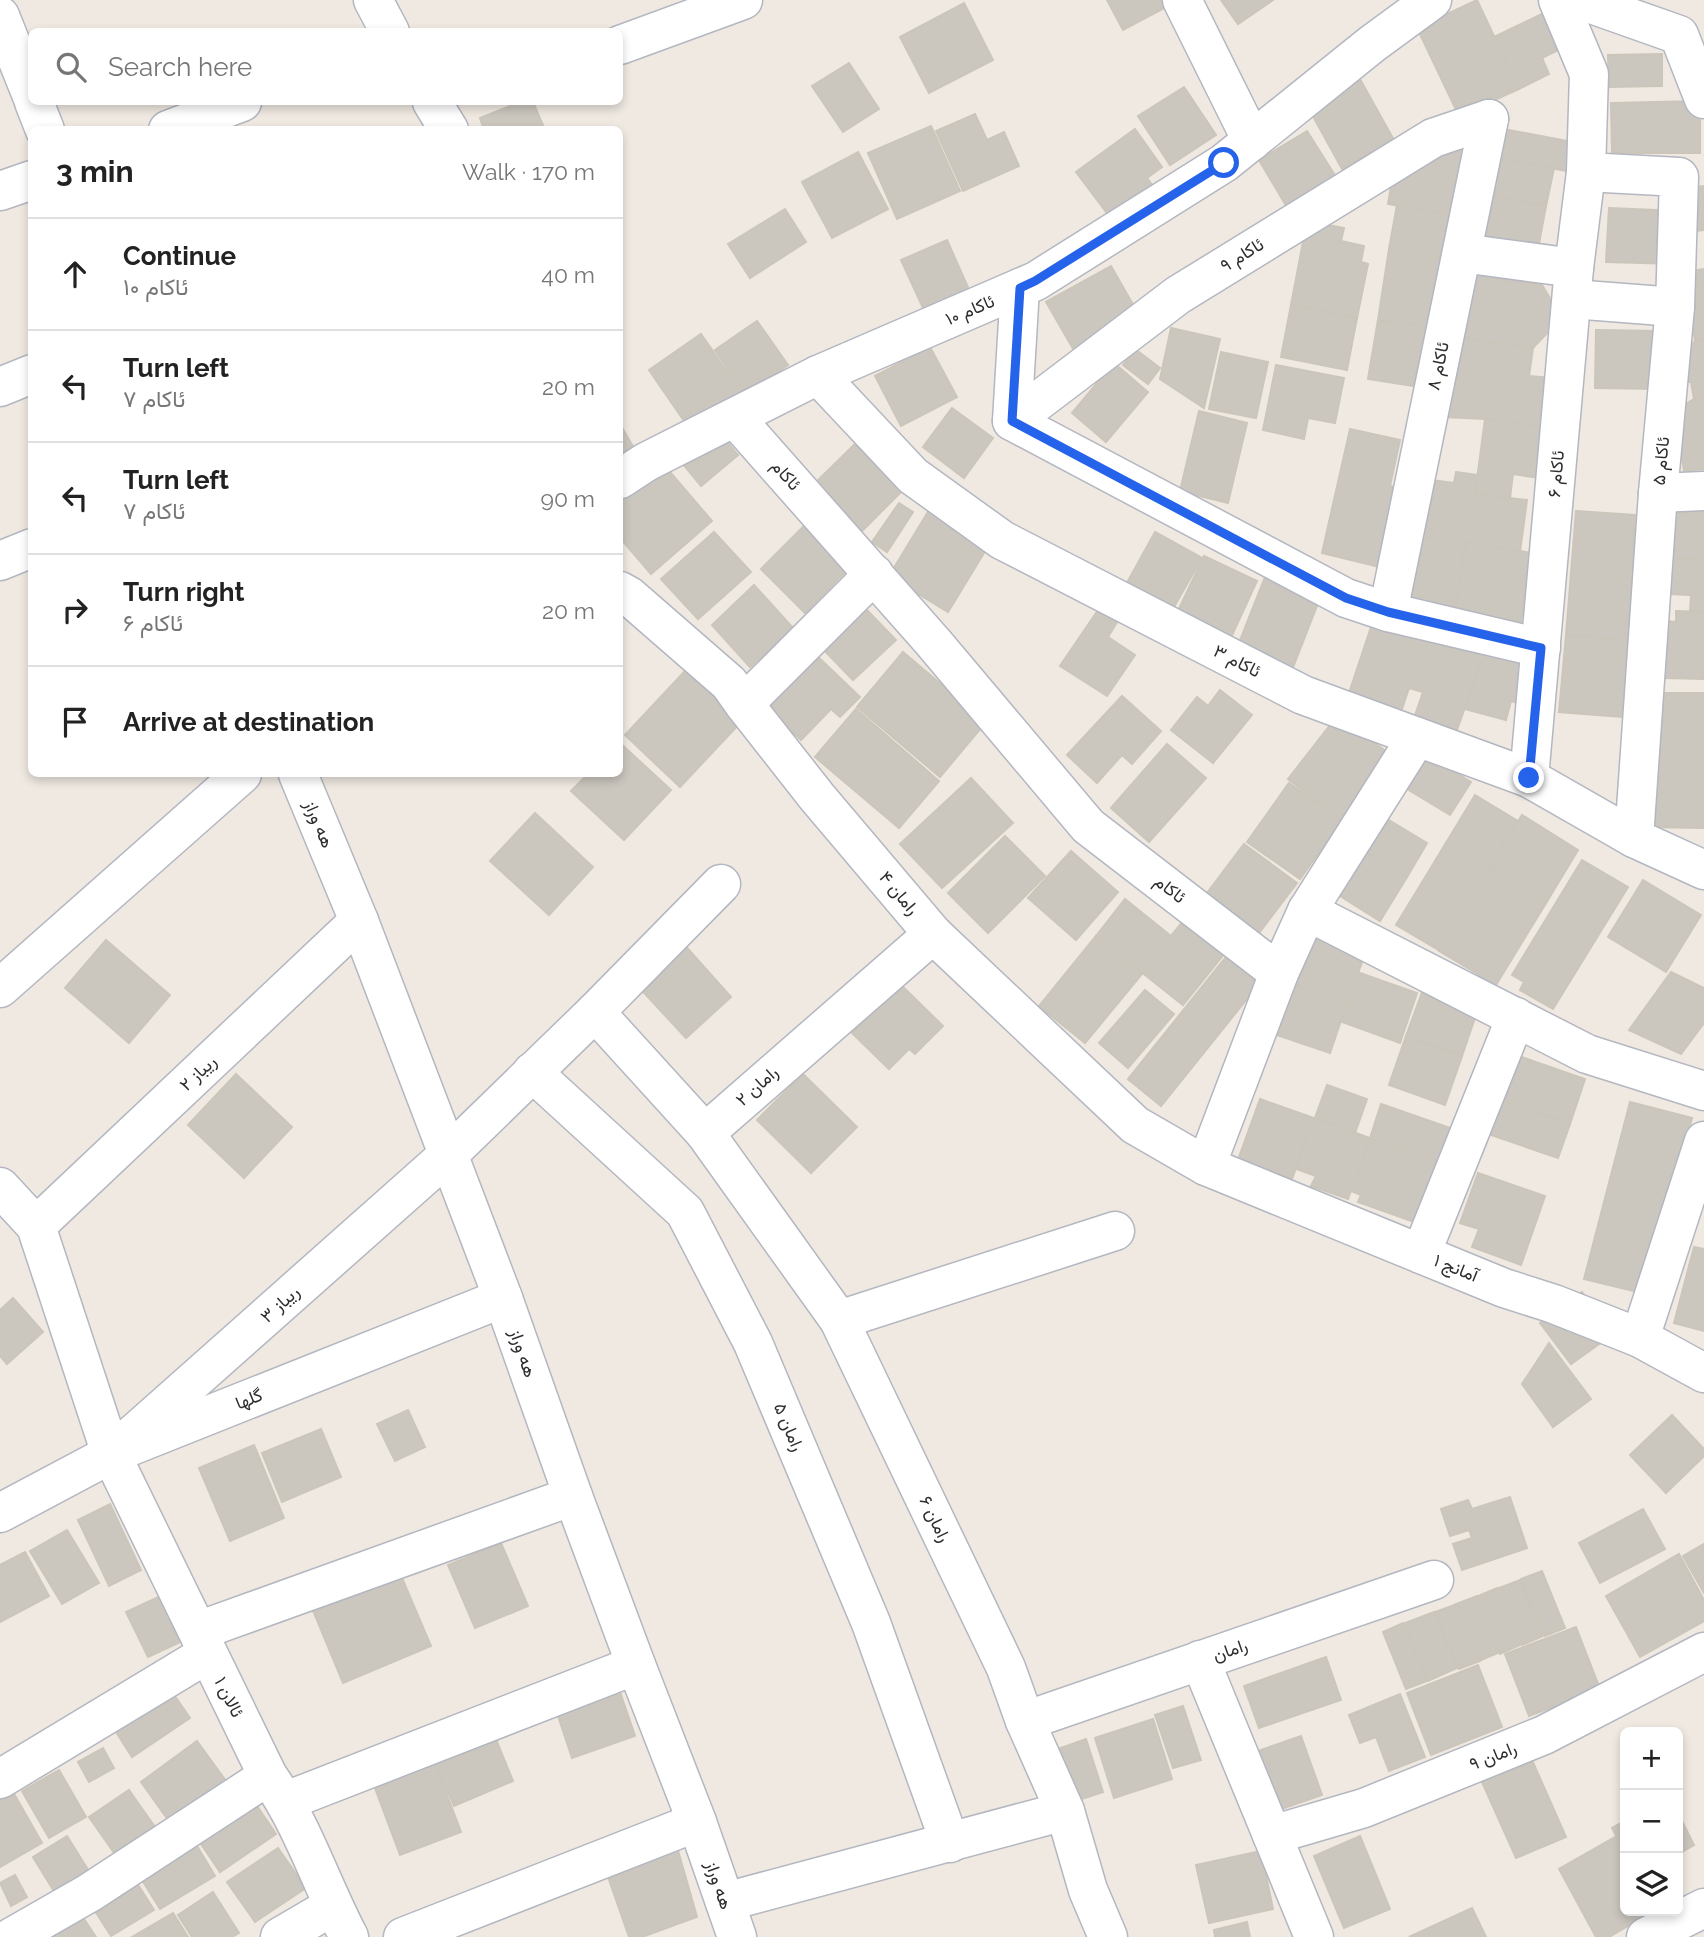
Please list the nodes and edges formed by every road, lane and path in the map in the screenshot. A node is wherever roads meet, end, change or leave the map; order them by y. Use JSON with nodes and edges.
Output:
{"nodes":[{"id":1,"x":373,"y":0,"type":"edge"},
{"id":2,"x":743,"y":0,"type":"edge"},
{"id":3,"x":1182,"y":0,"type":"edge"},
{"id":4,"x":1432,"y":0,"type":"edge"},
{"id":5,"x":1558,"y":0,"type":"edge"},
{"id":6,"x":1580,"y":0,"type":"edge"},
{"id":7,"x":0,"y":16,"type":"edge"},
{"id":8,"x":388,"y":28,"type":"edge"},
{"id":9,"x":623,"y":44,"type":"edge"},
{"id":10,"x":28,"y":86,"type":"edge"},
{"id":11,"x":1704,"y":99,"type":"edge"},
{"id":12,"x":35,"y":105,"type":"edge"},
{"id":13,"x":234,"y":105,"type":"edge"},
{"id":14,"x":1489,"y":119,"type":"joint"},
{"id":15,"x":43,"y":126,"type":"edge"},
{"id":16,"x":179,"y":126,"type":"edge"},
{"id":17,"x":1252,"y":141,"type":"junction"},
{"id":18,"x":1692,"y":168,"type":"edge"},
{"id":19,"x":1586,"y":172,"type":"junction"},
{"id":20,"x":28,"y":181,"type":"edge"},
{"id":21,"x":0,"y":191,"type":"edge"},
{"id":22,"x":1690,"y":249,"type":"edge"},
{"id":23,"x":1462,"y":253,"type":"junction"},
{"id":24,"x":1573,"y":284,"type":"junction"},
{"id":25,"x":1020,"y":288,"type":"junction"},
{"id":26,"x":1675,"y":307,"type":"junction"},
{"id":27,"x":818,"y":375,"type":"junction"},
{"id":28,"x":28,"y":376,"type":"edge"},
{"id":29,"x":0,"y":387,"type":"edge"},
{"id":30,"x":735,"y":418,"type":"junction"},
{"id":31,"x":1012,"y":421,"type":"junction"},
{"id":32,"x":623,"y":477,"type":"edge"},
{"id":33,"x":1704,"y":491,"type":"edge"},
{"id":34,"x":1658,"y":493,"type":"junction"},
{"id":35,"x":28,"y":550,"type":"edge"},
{"id":36,"x":0,"y":561,"type":"edge"},
{"id":37,"x":874,"y":574,"type":"junction"},
{"id":38,"x":623,"y":593,"type":"edge"},
{"id":39,"x":1388,"y":612,"type":"junction"},
{"id":40,"x":1541,"y":648,"type":"junction"},
{"id":41,"x":744,"y":704,"type":"junction"},
{"id":42,"x":1416,"y":737,"type":"junction"},
{"id":43,"x":239,"y":777,"type":"edge"},
{"id":44,"x":299,"y":777,"type":"edge"},
{"id":45,"x":1529,"y":778,"type":"junction"},
{"id":46,"x":1634,"y":838,"type":"junction"},
{"id":47,"x":1704,"y":870,"type":"edge"},
{"id":48,"x":721,"y":884,"type":"dead end"},
{"id":49,"x":1307,"y":911,"type":"junction"},
{"id":50,"x":359,"y":921,"type":"junction"},
{"id":51,"x":933,"y":934,"type":"junction"},
{"id":52,"x":1279,"y":973,"type":"junction"},
{"id":53,"x":0,"y":988,"type":"edge"},
{"id":54,"x":595,"y":1012,"type":"junction"},
{"id":55,"x":1516,"y":1017,"type":"junction"},
{"id":56,"x":532,"y":1072,"type":"junction"},
{"id":57,"x":1704,"y":1091,"type":"edge"},
{"id":58,"x":705,"y":1133,"type":"junction"},
{"id":59,"x":1704,"y":1141,"type":"edge"},
{"id":60,"x":449,"y":1154,"type":"junction"},
{"id":61,"x":1206,"y":1166,"type":"junction"},
{"id":62,"x":0,"y":1187,"type":"edge"},
{"id":63,"x":36,"y":1226,"type":"junction"},
{"id":64,"x":1115,"y":1231,"type":"dead end"},
{"id":65,"x":1421,"y":1254,"type":"junction"},
{"id":66,"x":503,"y":1298,"type":"junction"},
{"id":67,"x":839,"y":1320,"type":"junction"},
{"id":68,"x":1640,"y":1338,"type":"junction"},
{"id":69,"x":1704,"y":1373,"type":"edge"},
{"id":70,"x":111,"y":1454,"type":"junction"},
{"id":71,"x":573,"y":1496,"type":"junction"},
{"id":72,"x":0,"y":1513,"type":"edge"},
{"id":73,"x":1434,"y":1580,"type":"dead end"},
{"id":74,"x":202,"y":1642,"type":"junction"},
{"id":75,"x":1704,"y":1652,"type":"edge"},
{"id":76,"x":1200,"y":1660,"type":"junction"},
{"id":77,"x":636,"y":1665,"type":"junction"},
{"id":78,"x":1026,"y":1721,"type":"junction"},
{"id":79,"x":0,"y":1779,"type":"edge"},
{"id":80,"x":277,"y":1788,"type":"junction"},
{"id":81,"x":1065,"y":1811,"type":"junction"},
{"id":82,"x":697,"y":1822,"type":"junction"},
{"id":83,"x":1272,"y":1835,"type":"junction"},
{"id":84,"x":950,"y":1843,"type":"junction"},
{"id":85,"x":1704,"y":1908,"type":"edge"},
{"id":86,"x":731,"y":1920,"type":"edge"},
{"id":87,"x":341,"y":1922,"type":"edge"},
{"id":88,"x":12,"y":1937,"type":"edge"},
{"id":89,"x":280,"y":1937,"type":"edge"},
{"id":90,"x":403,"y":1937,"type":"edge"},
{"id":91,"x":1108,"y":1937,"type":"edge"},
{"id":92,"x":1314,"y":1937,"type":"edge"},
{"id":93,"x":1646,"y":1937,"type":"edge"}],
"edges":[{"from":1,"to":8,"type":"street"},
{"from":2,"to":9,"type":"street"},
{"from":3,"to":17,"type":"street"},
{"from":4,"to":17,"type":"street","name":"ئاکام ۱۰"},
{"from":5,"to":19,"type":"street"},
{"from":6,"to":11,"type":"street"},
{"from":7,"to":10,"type":"street"},
{"from":12,"to":15,"type":"street"},
{"from":13,"to":16,"type":"street"},
{"from":14,"to":23,"type":"street","name":"ئاکام ۸"},
{"from":14,"to":31,"type":"street","name":"ئاکام ۹"},
{"from":17,"to":25,"type":"street","name":"ئاکام ۱۰"},
{"from":18,"to":19,"type":"street","name":"ئاکام ۵"},
{"from":18,"to":22,"type":"street","name":"ئاکام ۵"},
{"from":19,"to":24,"type":"street","name":"ئاکام ۶"},
{"from":20,"to":21,"type":"street"},
{"from":22,"to":26,"type":"street","name":"ئاکام ۵"},
{"from":23,"to":24,"type":"street"},
{"from":23,"to":39,"type":"street","name":"ئاکام ۸"},
{"from":24,"to":26,"type":"street"},
{"from":24,"to":40,"type":"street","name":"ئاکام ۶"},
{"from":25,"to":27,"type":"street","name":"ئاکام ۱۰"},
{"from":25,"to":31,"type":"street"},
{"from":26,"to":34,"type":"street","name":"ئاکام ۵"},
{"from":27,"to":30,"type":"street","name":"ئاکام ۱۰"},
{"from":27,"to":42,"type":"street","name":"ئاکام ۳"},
{"from":28,"to":29,"type":"street"},
{"from":30,"to":32,"type":"street","name":"ئاکام ۱۰"},
{"from":30,"to":37,"type":"street","name":"ئاکام"},
{"from":31,"to":39,"type":"street"},
{"from":33,"to":34,"type":"street"},
{"from":34,"to":46,"type":"street","name":"ئاکام ۵"},
{"from":35,"to":36,"type":"street"},
{"from":37,"to":41,"type":"street"},
{"from":37,"to":52,"type":"street","name":"ئاکام"},
{"from":38,"to":41,"type":"street","name":"رامان ۴"},
{"from":39,"to":40,"type":"street"},
{"from":40,"to":45,"type":"street","name":"ئاکام ۶"},
{"from":41,"to":51,"type":"street","name":"رامان ۴"},
{"from":42,"to":45,"type":"street","name":"ئاکام ۳"},
{"from":42,"to":49,"type":"street"},
{"from":43,"to":53,"type":"street"},
{"from":44,"to":50,"type":"street","name":"هه وراز"},
{"from":45,"to":46,"type":"street","name":"ئاکام ۳"},
{"from":46,"to":47,"type":"street","name":"ئاکام ۳"},
{"from":48,"to":54,"type":"street","name":"ریباز ۳"},
{"from":49,"to":52,"type":"street"},
{"from":49,"to":55,"type":"street"},
{"from":50,"to":60,"type":"street","name":"هه وراز"},
{"from":50,"to":63,"type":"street","name":"ریباز ۲"},
{"from":51,"to":58,"type":"street","name":"رامان ۲"},
{"from":51,"to":61,"type":"street","name":"رامان ۴"},
{"from":52,"to":61,"type":"street"},
{"from":54,"to":56,"type":"street","name":"ریباز ۳"},
{"from":54,"to":58,"type":"street"},
{"from":55,"to":57,"type":"street"},
{"from":55,"to":65,"type":"street"},
{"from":56,"to":60,"type":"street","name":"ریباز ۳"},
{"from":56,"to":84,"type":"street","name":"رامان ۵"},
{"from":58,"to":67,"type":"street","name":"رامان ۶"},
{"from":59,"to":68,"type":"street"},
{"from":60,"to":66,"type":"street","name":"هه وراز"},
{"from":60,"to":70,"type":"street","name":"ریباز ۳"},
{"from":61,"to":65,"type":"street","name":"آمانج ۱"},
{"from":62,"to":63,"type":"street"},
{"from":63,"to":70,"type":"street","name":"ئالان ۱"},
{"from":64,"to":67,"type":"street"},
{"from":65,"to":68,"type":"street","name":"آمانج ۱"},
{"from":66,"to":70,"type":"street","name":"گلها"},
{"from":66,"to":71,"type":"street","name":"هه وراز"},
{"from":67,"to":78,"type":"street","name":"رامان ۶"},
{"from":68,"to":69,"type":"street","name":"آمانج ۱"},
{"from":70,"to":72,"type":"street","name":"گلها"},
{"from":70,"to":74,"type":"street","name":"ئالان ۱"},
{"from":71,"to":74,"type":"street"},
{"from":71,"to":77,"type":"street","name":"هه وراز"},
{"from":73,"to":76,"type":"street","name":"رامان"},
{"from":74,"to":79,"type":"street"},
{"from":74,"to":80,"type":"street","name":"ئالان ۱"},
{"from":75,"to":83,"type":"street","name":"رامان ۹"},
{"from":76,"to":78,"type":"street","name":"رامان"},
{"from":76,"to":83,"type":"street"},
{"from":77,"to":80,"type":"street"},
{"from":77,"to":82,"type":"street","name":"هه وراز"},
{"from":78,"to":81,"type":"street","name":"رامان ۶"},
{"from":80,"to":87,"type":"street","name":"ئالان ۱"},
{"from":80,"to":88,"type":"street"},
{"from":81,"to":84,"type":"street"},
{"from":81,"to":91,"type":"street","name":"رامان ۶"},
{"from":82,"to":86,"type":"street","name":"هه وراز"},
{"from":82,"to":90,"type":"street"},
{"from":83,"to":92,"type":"street"},
{"from":84,"to":86,"type":"street"},
{"from":85,"to":93,"type":"street"},
{"from":87,"to":89,"type":"street"}]}
